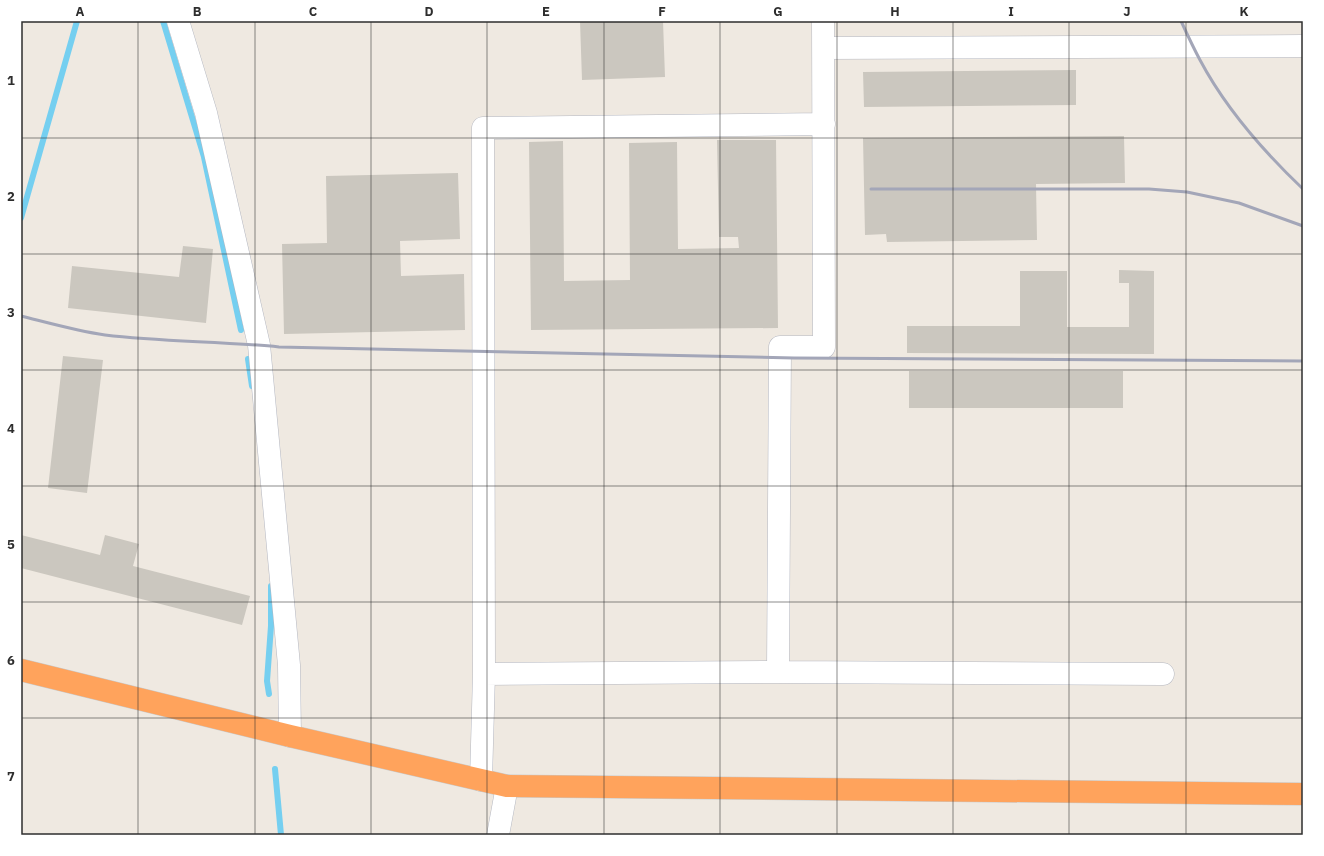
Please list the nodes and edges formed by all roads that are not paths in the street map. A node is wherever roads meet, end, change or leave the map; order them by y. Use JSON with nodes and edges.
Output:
{"nodes":[{"id":1,"x":178,"y":21,"type":"edge"},
{"id":2,"x":823,"y":21,"type":"edge"},
{"id":3,"x":1303,"y":46,"type":"edge"},
{"id":4,"x":824,"y":48,"type":"junction"},
{"id":5,"x":824,"y":124,"type":"junction"},
{"id":6,"x":21,"y":670,"type":"edge"},
{"id":7,"x":778,"y":672,"type":"junction"},
{"id":8,"x":484,"y":674,"type":"junction"},
{"id":9,"x":1163,"y":674,"type":"dead end"},
{"id":10,"x":290,"y":736,"type":"junction"},
{"id":11,"x":481,"y":780,"type":"junction"},
{"id":12,"x":507,"y":786,"type":"junction"},
{"id":13,"x":1303,"y":794,"type":"edge"},
{"id":14,"x":498,"y":835,"type":"edge"}],
"edges":[{"from":1,"to":10,"type":"street"},
{"from":2,"to":4,"type":"street"},
{"from":3,"to":4,"type":"street"},
{"from":4,"to":5,"type":"street"},
{"from":5,"to":7,"type":"street"},
{"from":5,"to":8,"type":"street"},
{"from":6,"to":10,"type":"highway"},
{"from":7,"to":8,"type":"street"},
{"from":7,"to":9,"type":"street"},
{"from":8,"to":11,"type":"street"},
{"from":10,"to":11,"type":"highway"},
{"from":11,"to":12,"type":"highway"},
{"from":12,"to":13,"type":"highway"},
{"from":12,"to":14,"type":"street"}]}
